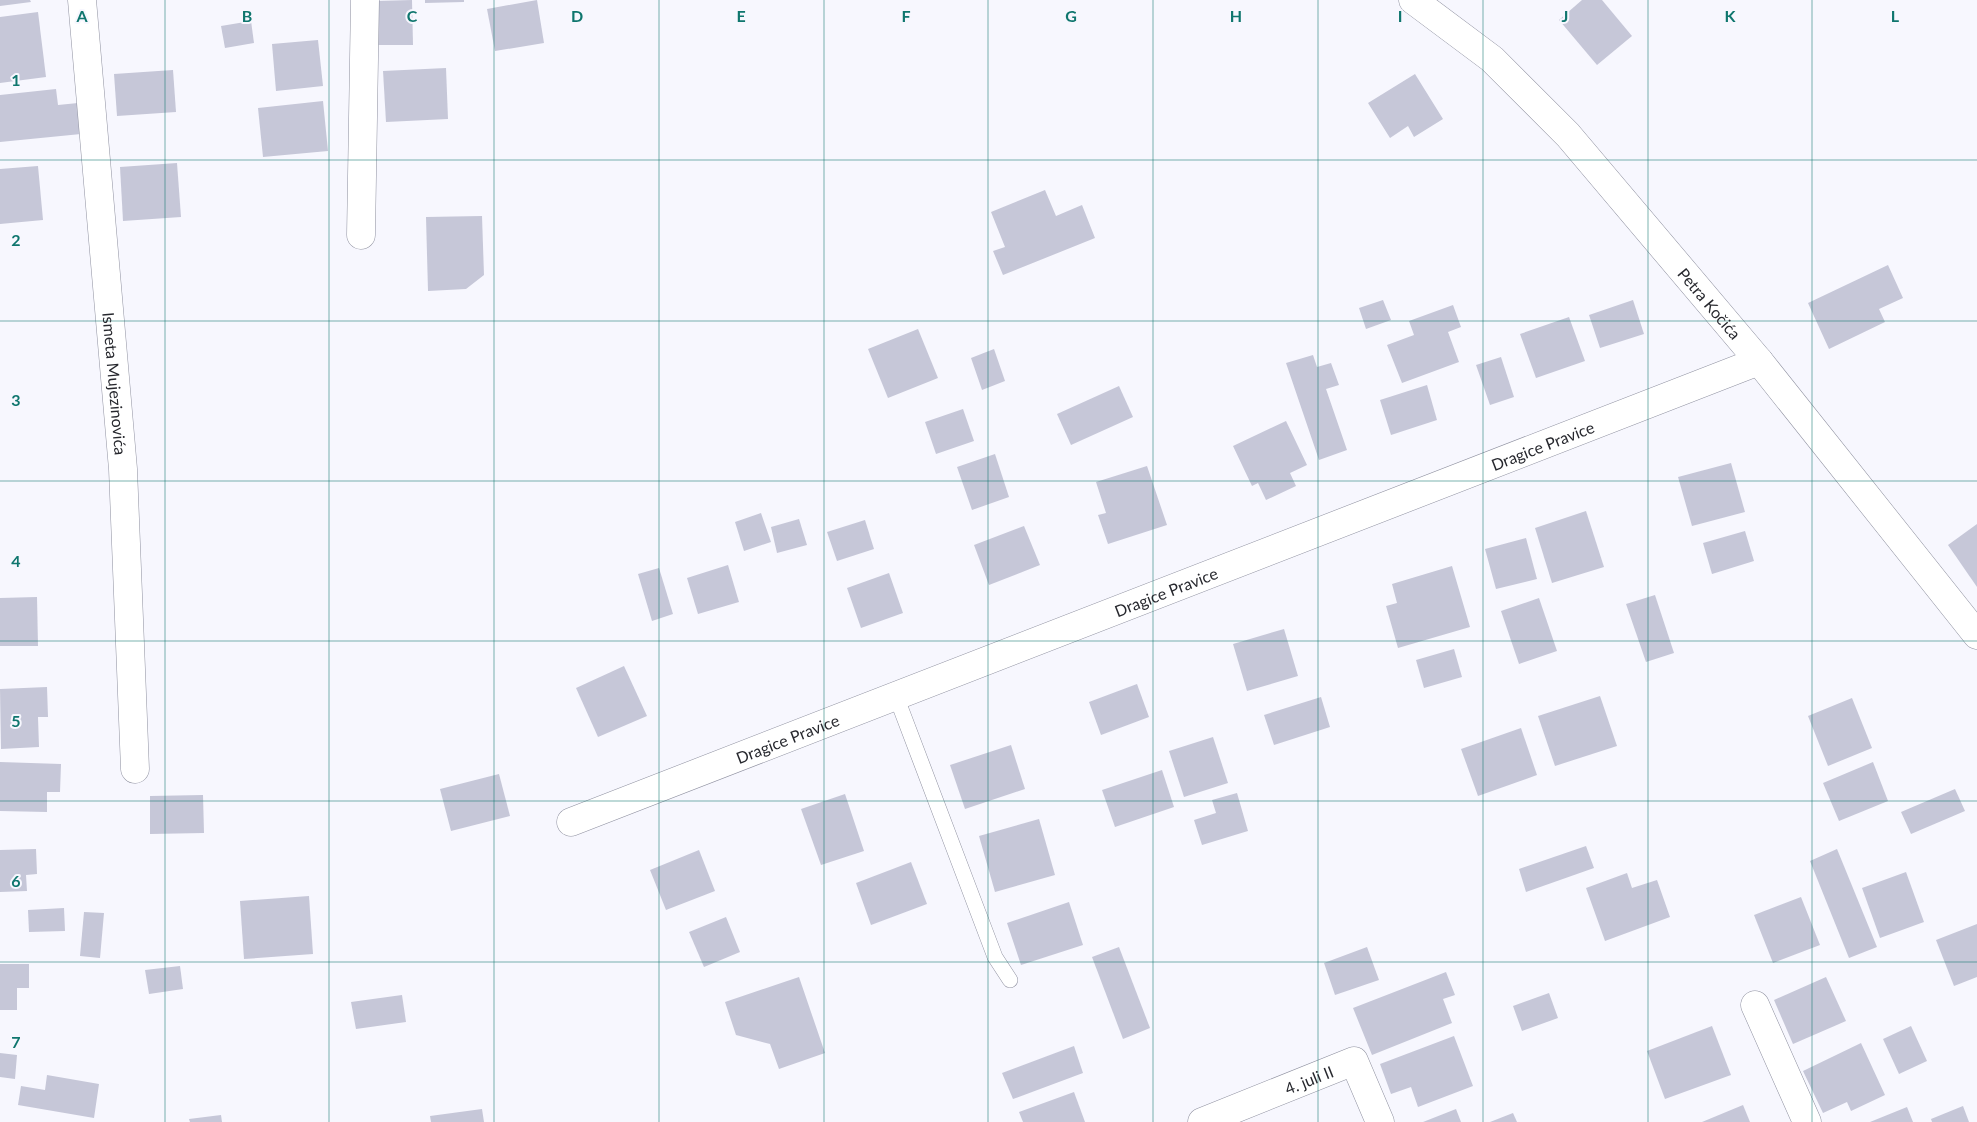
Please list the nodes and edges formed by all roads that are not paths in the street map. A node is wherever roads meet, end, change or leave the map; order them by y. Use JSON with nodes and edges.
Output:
{"nodes":[{"id":1,"x":82,"y":0,"type":"edge"},
{"id":2,"x":365,"y":0,"type":"edge"},
{"id":3,"x":1413,"y":0,"type":"edge"},
{"id":4,"x":361,"y":235,"type":"dead end"},
{"id":5,"x":1759,"y":361,"type":"junction"},
{"id":6,"x":1977,"y":635,"type":"edge"},
{"id":7,"x":896,"y":696,"type":"junction"},
{"id":8,"x":135,"y":768,"type":"dead end"},
{"id":9,"x":571,"y":822,"type":"dead end"},
{"id":10,"x":1010,"y":980,"type":"dead end"},
{"id":11,"x":1755,"y":1005,"type":"dead end"},
{"id":12,"x":1202,"y":1122,"type":"edge"},
{"id":13,"x":1380,"y":1122,"type":"edge"},
{"id":14,"x":1807,"y":1122,"type":"edge"}],
"edges":[{"from":1,"to":8,"type":"street","name":"Ismeta Mujezinovića"},
{"from":2,"to":4,"type":"street"},
{"from":3,"to":5,"type":"street","name":"Petra Kočića"},
{"from":5,"to":6,"type":"street","name":"Petra Kočića"},
{"from":5,"to":7,"type":"street","name":"Dragice Pravice"},
{"from":7,"to":9,"type":"street","name":"Dragice Pravice"},
{"from":7,"to":10,"type":"lane"},
{"from":11,"to":14,"type":"street"},
{"from":12,"to":13,"type":"street","name":"4. juli II"}]}
